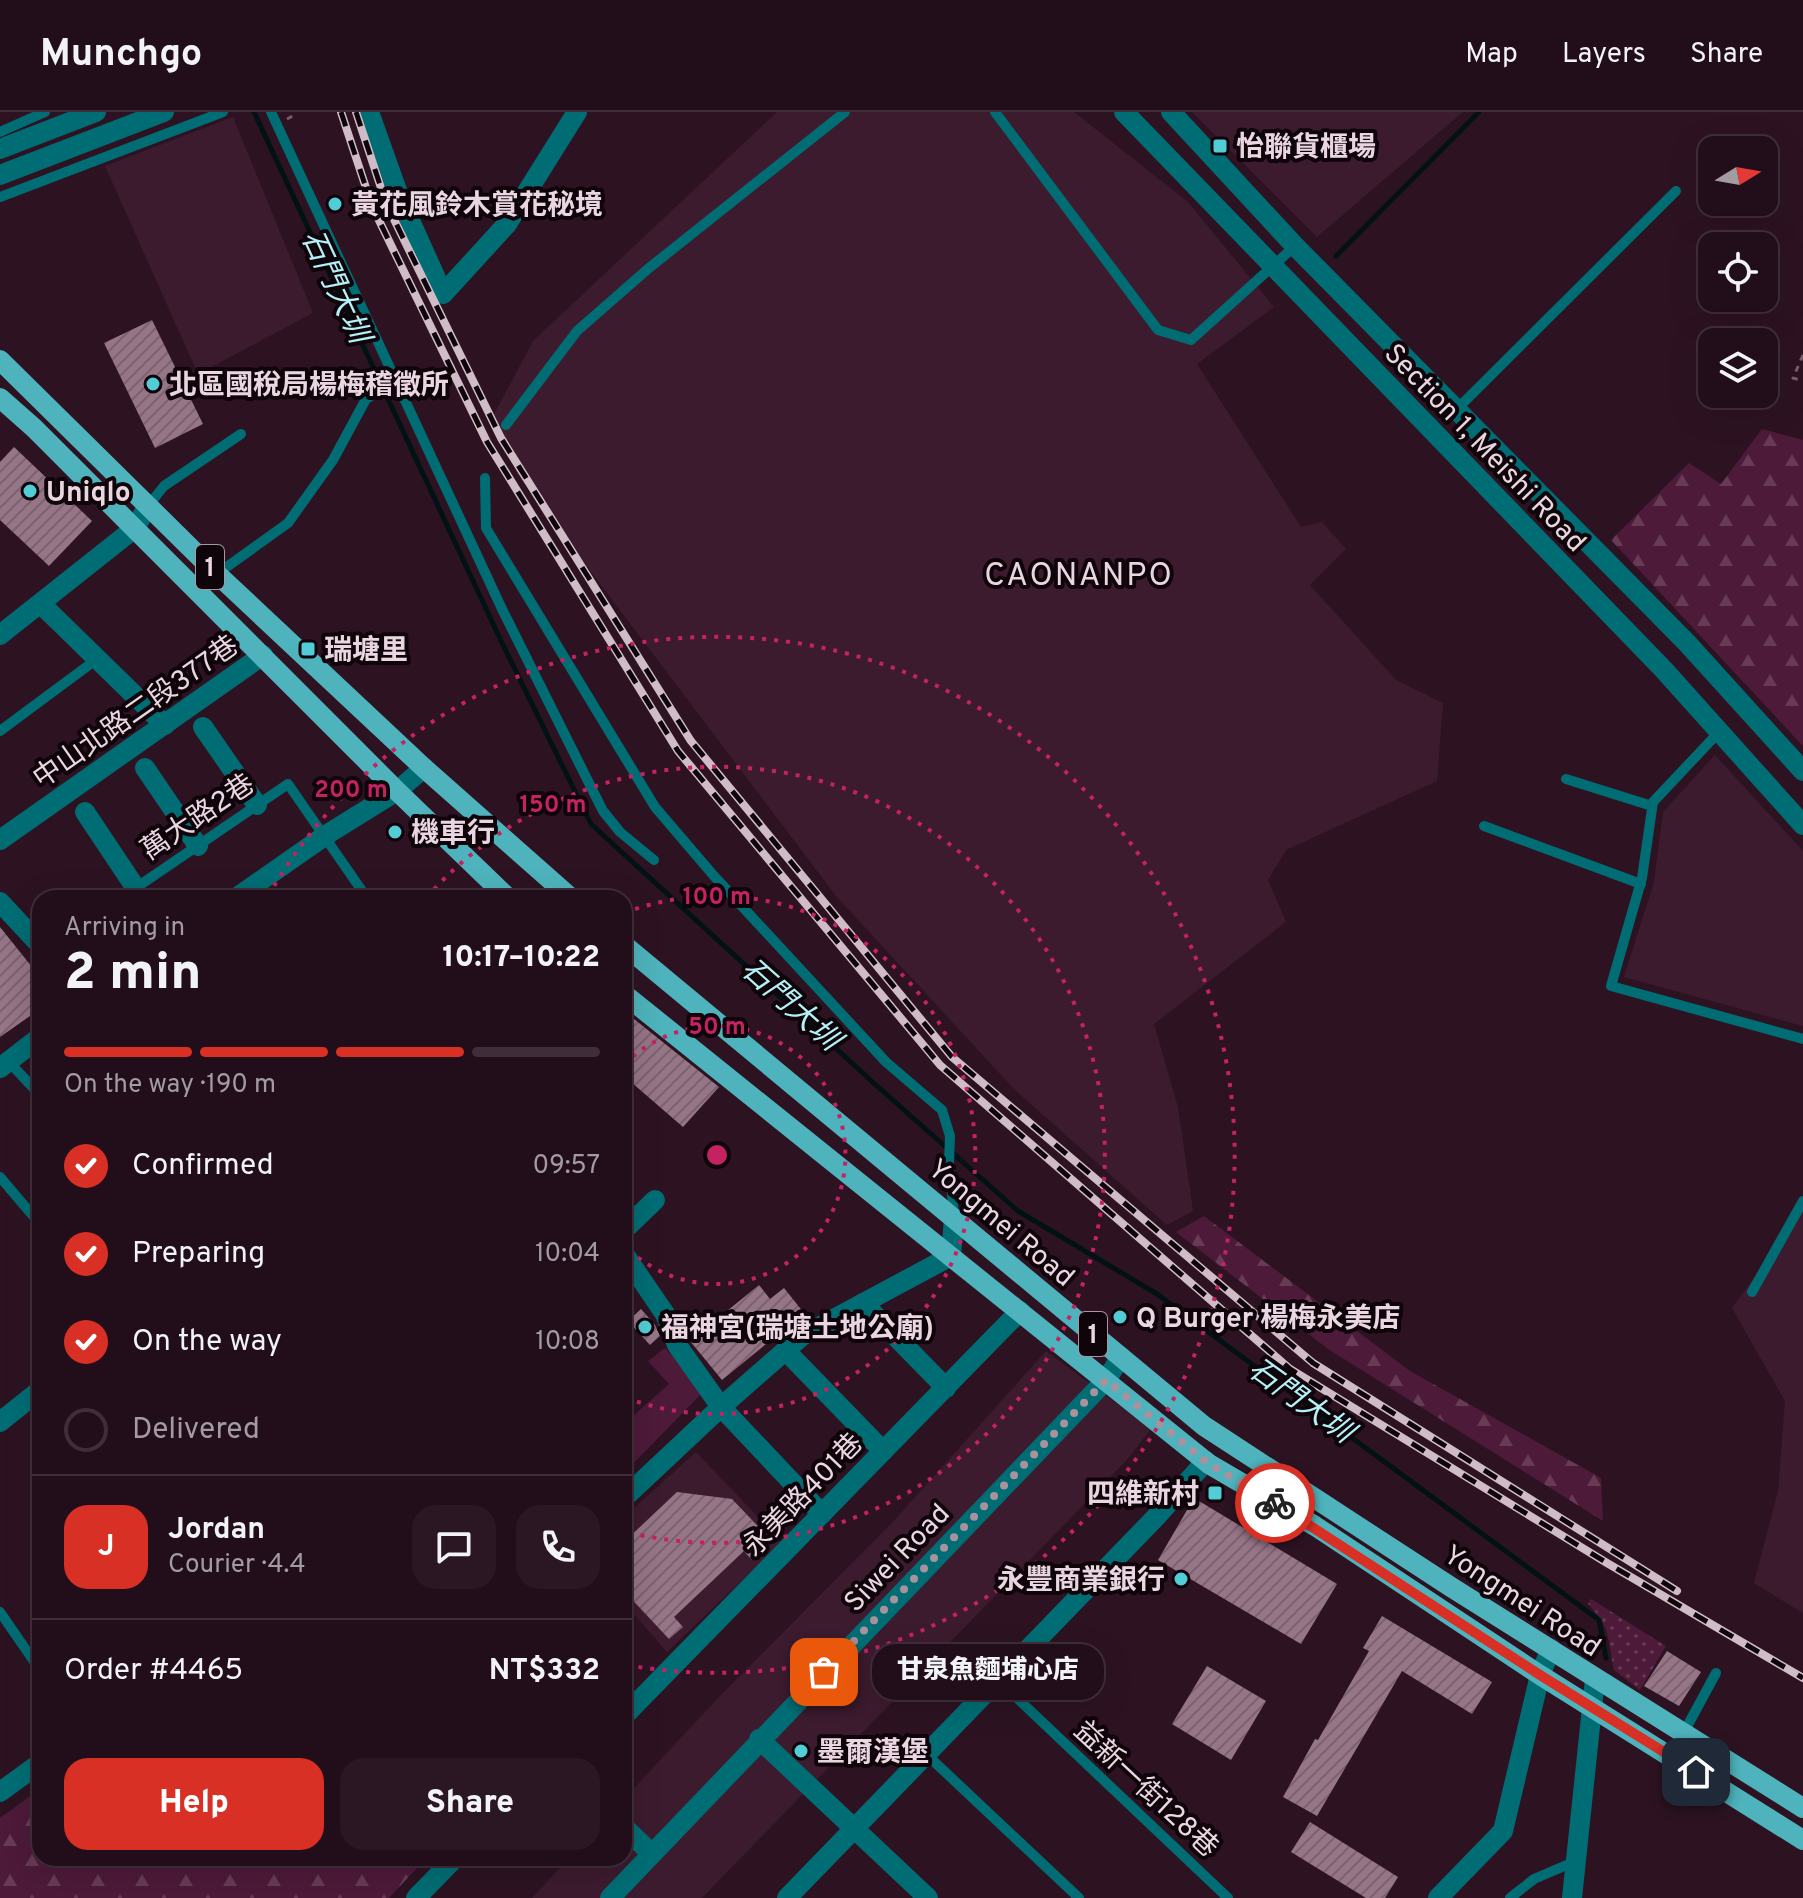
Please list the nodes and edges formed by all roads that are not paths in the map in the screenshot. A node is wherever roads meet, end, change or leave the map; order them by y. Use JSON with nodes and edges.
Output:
{"nodes":[{"id":1,"x":45,"y":112,"type":"edge"},
{"id":2,"x":96,"y":112,"type":"edge"},
{"id":3,"x":164,"y":112,"type":"edge"},
{"id":4,"x":223,"y":112,"type":"edge"},
{"id":5,"x":271,"y":112,"type":"edge"},
{"id":6,"x":369,"y":112,"type":"edge"},
{"id":7,"x":577,"y":112,"type":"edge"},
{"id":8,"x":845,"y":112,"type":"edge"},
{"id":9,"x":995,"y":112,"type":"edge"},
{"id":10,"x":1124,"y":112,"type":"edge"},
{"id":11,"x":1171,"y":112,"type":"edge"},
{"id":12,"x":0,"y":132,"type":"edge"},
{"id":13,"x":0,"y":149,"type":"edge"},
{"id":14,"x":0,"y":175,"type":"edge"},
{"id":15,"x":1676,"y":191,"type":"dead end"},
{"id":16,"x":0,"y":197,"type":"edge"},
{"id":17,"x":1295,"y":246,"type":"junction"},
{"id":18,"x":1273,"y":269,"type":"junction"},
{"id":19,"x":0,"y":360,"type":"edge"},
{"id":20,"x":393,"y":382,"type":"junction"},
{"id":21,"x":0,"y":398,"type":"edge"},
{"id":22,"x":1456,"y":410,"type":"junction"},
{"id":23,"x":506,"y":425,"type":"dead end"},
{"id":24,"x":241,"y":434,"type":"dead end"},
{"id":25,"x":485,"y":478,"type":"dead end"},
{"id":26,"x":148,"y":506,"type":"junction"},
{"id":27,"x":135,"y":528,"type":"junction"},
{"id":28,"x":217,"y":574,"type":"junction"},
{"id":29,"x":41,"y":604,"type":"junction"},
{"id":30,"x":0,"y":635,"type":"edge"},
{"id":31,"x":263,"y":655,"type":"junction"},
{"id":32,"x":97,"y":659,"type":"junction"},
{"id":33,"x":165,"y":725,"type":"junction"},
{"id":34,"x":203,"y":727,"type":"dead end"},
{"id":35,"x":0,"y":731,"type":"edge"},
{"id":36,"x":1719,"y":732,"type":"junction"},
{"id":37,"x":145,"y":768,"type":"dead end"},
{"id":38,"x":424,"y":768,"type":"junction"},
{"id":39,"x":1803,"y":771,"type":"edge"},
{"id":40,"x":1566,"y":779,"type":"dead end"},
{"id":41,"x":397,"y":791,"type":"junction"},
{"id":42,"x":257,"y":805,"type":"junction"},
{"id":43,"x":1652,"y":806,"type":"junction"},
{"id":44,"x":85,"y":812,"type":"dead end"},
{"id":45,"x":1803,"y":825,"type":"edge"},
{"id":46,"x":1484,"y":826,"type":"dead end"},
{"id":47,"x":326,"y":835,"type":"junction"},
{"id":48,"x":0,"y":840,"type":"edge"},
{"id":49,"x":198,"y":846,"type":"junction"},
{"id":50,"x":654,"y":860,"type":"dead end"},
{"id":51,"x":1641,"y":884,"type":"junction"},
{"id":52,"x":126,"y":890,"type":"edge"},
{"id":53,"x":132,"y":890,"type":"edge"},
{"id":54,"x":254,"y":890,"type":"edge"},
{"id":55,"x":362,"y":890,"type":"edge"},
{"id":56,"x":500,"y":890,"type":"edge"},
{"id":57,"x":562,"y":890,"type":"edge"},
{"id":58,"x":0,"y":902,"type":"edge"},
{"id":59,"x":32,"y":936,"type":"edge"},
{"id":60,"x":632,"y":952,"type":"edge"},
{"id":61,"x":632,"y":1000,"type":"edge"},
{"id":62,"x":1803,"y":1039,"type":"edge"},
{"id":63,"x":32,"y":1043,"type":"edge"},
{"id":64,"x":5,"y":1065,"type":"edge"},
{"id":65,"x":32,"y":1088,"type":"edge"},
{"id":66,"x":0,"y":1177,"type":"edge"},
{"id":67,"x":655,"y":1200,"type":"dead end"},
{"id":68,"x":1803,"y":1201,"type":"edge"},
{"id":69,"x":32,"y":1215,"type":"edge"},
{"id":70,"x":954,"y":1218,"type":"junction"},
{"id":71,"x":632,"y":1222,"type":"edge"},
{"id":72,"x":951,"y":1256,"type":"junction"},
{"id":73,"x":632,"y":1266,"type":"edge"},
{"id":74,"x":1752,"y":1292,"type":"dead end"},
{"id":75,"x":863,"y":1303,"type":"junction"},
{"id":76,"x":1020,"y":1311,"type":"junction"},
{"id":77,"x":786,"y":1351,"type":"junction"},
{"id":78,"x":1121,"y":1357,"type":"junction"},
{"id":79,"x":1106,"y":1380,"type":"junction"},
{"id":80,"x":946,"y":1388,"type":"junction"},
{"id":81,"x":32,"y":1396,"type":"edge"},
{"id":82,"x":721,"y":1407,"type":"junction"},
{"id":83,"x":0,"y":1422,"type":"edge"},
{"id":84,"x":883,"y":1451,"type":"junction"},
{"id":85,"x":1206,"y":1461,"type":"junction"},
{"id":86,"x":632,"y":1490,"type":"edge"},
{"id":87,"x":822,"y":1514,"type":"junction"},
{"id":88,"x":0,"y":1612,"type":"edge"},
{"id":89,"x":1551,"y":1649,"type":"junction"},
{"id":90,"x":32,"y":1658,"type":"edge"},
{"id":91,"x":1716,"y":1673,"type":"dead end"},
{"id":92,"x":1540,"y":1675,"type":"junction"},
{"id":93,"x":1595,"y":1679,"type":"junction"},
{"id":94,"x":998,"y":1680,"type":"junction"},
{"id":95,"x":1591,"y":1707,"type":"junction"},
{"id":96,"x":632,"y":1708,"type":"edge"},
{"id":97,"x":1684,"y":1732,"type":"junction"},
{"id":98,"x":759,"y":1739,"type":"junction"},
{"id":99,"x":926,"y":1754,"type":"junction"},
{"id":100,"x":32,"y":1769,"type":"edge"},
{"id":101,"x":0,"y":1791,"type":"edge"},
{"id":102,"x":1803,"y":1808,"type":"edge"},
{"id":103,"x":856,"y":1827,"type":"junction"},
{"id":104,"x":632,"y":1835,"type":"edge"},
{"id":105,"x":1803,"y":1840,"type":"edge"},
{"id":106,"x":652,"y":1854,"type":"junction"},
{"id":107,"x":1576,"y":1861,"type":"junction"},
{"id":108,"x":447,"y":1866,"type":"edge"},
{"id":109,"x":416,"y":1898,"type":"edge"},
{"id":110,"x":610,"y":1898,"type":"edge"},
{"id":111,"x":787,"y":1898,"type":"edge"},
{"id":112,"x":928,"y":1898,"type":"edge"},
{"id":113,"x":1079,"y":1898,"type":"edge"},
{"id":114,"x":1228,"y":1898,"type":"edge"},
{"id":115,"x":1438,"y":1898,"type":"edge"},
{"id":116,"x":1510,"y":1898,"type":"edge"},
{"id":117,"x":1572,"y":1898,"type":"edge"}],
"edges":[{"from":1,"to":12,"type":"lane"},
{"from":2,"to":13,"type":"street"},
{"from":3,"to":14,"type":"street"},
{"from":4,"to":16,"type":"lane"},
{"from":5,"to":20,"type":"lane"},
{"from":6,"to":7,"type":"street"},
{"from":8,"to":23,"type":"lane"},
{"from":9,"to":18,"type":"lane"},
{"from":10,"to":18,"type":"street","name":"Section 1, Meishi Road"},
{"from":11,"to":17,"type":"street","name":"Section 1, Meishi Road"},
{"from":15,"to":22,"type":"lane"},
{"from":17,"to":18,"type":"lane"},
{"from":17,"to":22,"type":"street","name":"Section 1, Meishi Road"},
{"from":18,"to":36,"type":"street","name":"Section 1, Meishi Road"},
{"from":19,"to":26,"type":"main road","number":"1"},
{"from":20,"to":28,"type":"lane"},
{"from":20,"to":50,"type":"lane"},
{"from":21,"to":27,"type":"main road","number":"1"},
{"from":22,"to":39,"type":"street","name":"Section 1, Meishi Road"},
{"from":24,"to":26,"type":"lane"},
{"from":25,"to":70,"type":"lane"},
{"from":26,"to":27,"type":"street"},
{"from":26,"to":28,"type":"main road","number":"1"},
{"from":27,"to":29,"type":"street"},
{"from":27,"to":31,"type":"main road","number":"1"},
{"from":28,"to":38,"type":"main road","number":"1"},
{"from":29,"to":30,"type":"street"},
{"from":29,"to":32,"type":"street"},
{"from":31,"to":33,"type":"street","name":"中山北路二段377巷"},
{"from":31,"to":41,"type":"main road","number":"1"},
{"from":32,"to":33,"type":"street"},
{"from":32,"to":35,"type":"lane"},
{"from":33,"to":48,"type":"street","name":"中山北路二段377巷"},
{"from":34,"to":42,"type":"street"},
{"from":36,"to":43,"type":"lane"},
{"from":36,"to":45,"type":"street","name":"Section 1, Meishi Road"},
{"from":37,"to":49,"type":"street"},
{"from":38,"to":41,"type":"street"},
{"from":38,"to":57,"type":"main road","number":"1"},
{"from":40,"to":43,"type":"lane"},
{"from":41,"to":47,"type":"street"},
{"from":41,"to":56,"type":"main road","number":"1"},
{"from":42,"to":47,"type":"lane","name":"萬大路2巷"},
{"from":42,"to":49,"type":"lane","name":"萬大路2巷"},
{"from":43,"to":51,"type":"lane"},
{"from":44,"to":52,"type":"street"},
{"from":46,"to":51,"type":"lane"},
{"from":47,"to":54,"type":"street"},
{"from":47,"to":55,"type":"lane"},
{"from":49,"to":53,"type":"lane","name":"萬大路2巷"},
{"from":51,"to":62,"type":"lane"},
{"from":58,"to":59,"type":"street"},
{"from":60,"to":70,"type":"main road","name":"Yongmei Road","number":"1"},
{"from":61,"to":72,"type":"main road","name":"Yongmei Road","number":"1"},
{"from":63,"to":64,"type":"street"},
{"from":64,"to":65,"type":"lane"},
{"from":66,"to":69,"type":"lane"},
{"from":67,"to":71,"type":"street"},
{"from":68,"to":74,"type":"lane"},
{"from":70,"to":72,"type":"street"},
{"from":70,"to":78,"type":"main road","name":"Yongmei Road","number":"1"},
{"from":72,"to":75,"type":"street"},
{"from":72,"to":76,"type":"main road","name":"Yongmei Road","number":"1"},
{"from":73,"to":82,"type":"street"},
{"from":75,"to":77,"type":"street"},
{"from":75,"to":80,"type":"street"},
{"from":76,"to":79,"type":"main road","name":"Yongmei Road","number":"1"},
{"from":76,"to":80,"type":"street","name":"永美路401巷"},
{"from":77,"to":82,"type":"street"},
{"from":77,"to":84,"type":"street"},
{"from":78,"to":79,"type":"street","name":"Siwei Road"},
{"from":78,"to":89,"type":"main road","name":"Yongmei Road","number":"1"},
{"from":79,"to":85,"type":"main road","name":"Yongmei Road","number":"1"},
{"from":79,"to":98,"type":"street","name":"Siwei Road"},
{"from":80,"to":84,"type":"street","name":"永美路401巷"},
{"from":81,"to":83,"type":"street"},
{"from":82,"to":86,"type":"street"},
{"from":82,"to":87,"type":"street"},
{"from":84,"to":87,"type":"street","name":"永美路401巷"},
{"from":85,"to":92,"type":"main road","name":"Yongmei Road","number":"1"},
{"from":85,"to":94,"type":"street"},
{"from":87,"to":96,"type":"street","name":"永美路401巷"},
{"from":88,"to":90,"type":"lane"},
{"from":89,"to":92,"type":"street"},
{"from":89,"to":93,"type":"main road","name":"Yongmei Road","number":"1"},
{"from":91,"to":97,"type":"lane"},
{"from":92,"to":95,"type":"main road","name":"Yongmei Road","number":"1"},
{"from":92,"to":115,"type":"street"},
{"from":93,"to":95,"type":"street"},
{"from":93,"to":97,"type":"main road","name":"Yongmei Road","number":"1"},
{"from":94,"to":99,"type":"street"},
{"from":94,"to":114,"type":"lane","name":"益新一街128巷"},
{"from":95,"to":105,"type":"main road","name":"Yongmei Road","number":"1"},
{"from":95,"to":107,"type":"street"},
{"from":97,"to":102,"type":"main road","name":"Yongmei Road","number":"1"},
{"from":98,"to":103,"type":"street"},
{"from":98,"to":106,"type":"street","name":"Siwei Road"},
{"from":99,"to":103,"type":"street"},
{"from":99,"to":113,"type":"lane"},
{"from":100,"to":101,"type":"street"},
{"from":103,"to":111,"type":"street"},
{"from":103,"to":112,"type":"street"},
{"from":104,"to":106,"type":"street"},
{"from":106,"to":110,"type":"street","name":"Siwei Road"},
{"from":107,"to":116,"type":"lane"},
{"from":107,"to":117,"type":"street"},
{"from":108,"to":109,"type":"street"}]}
